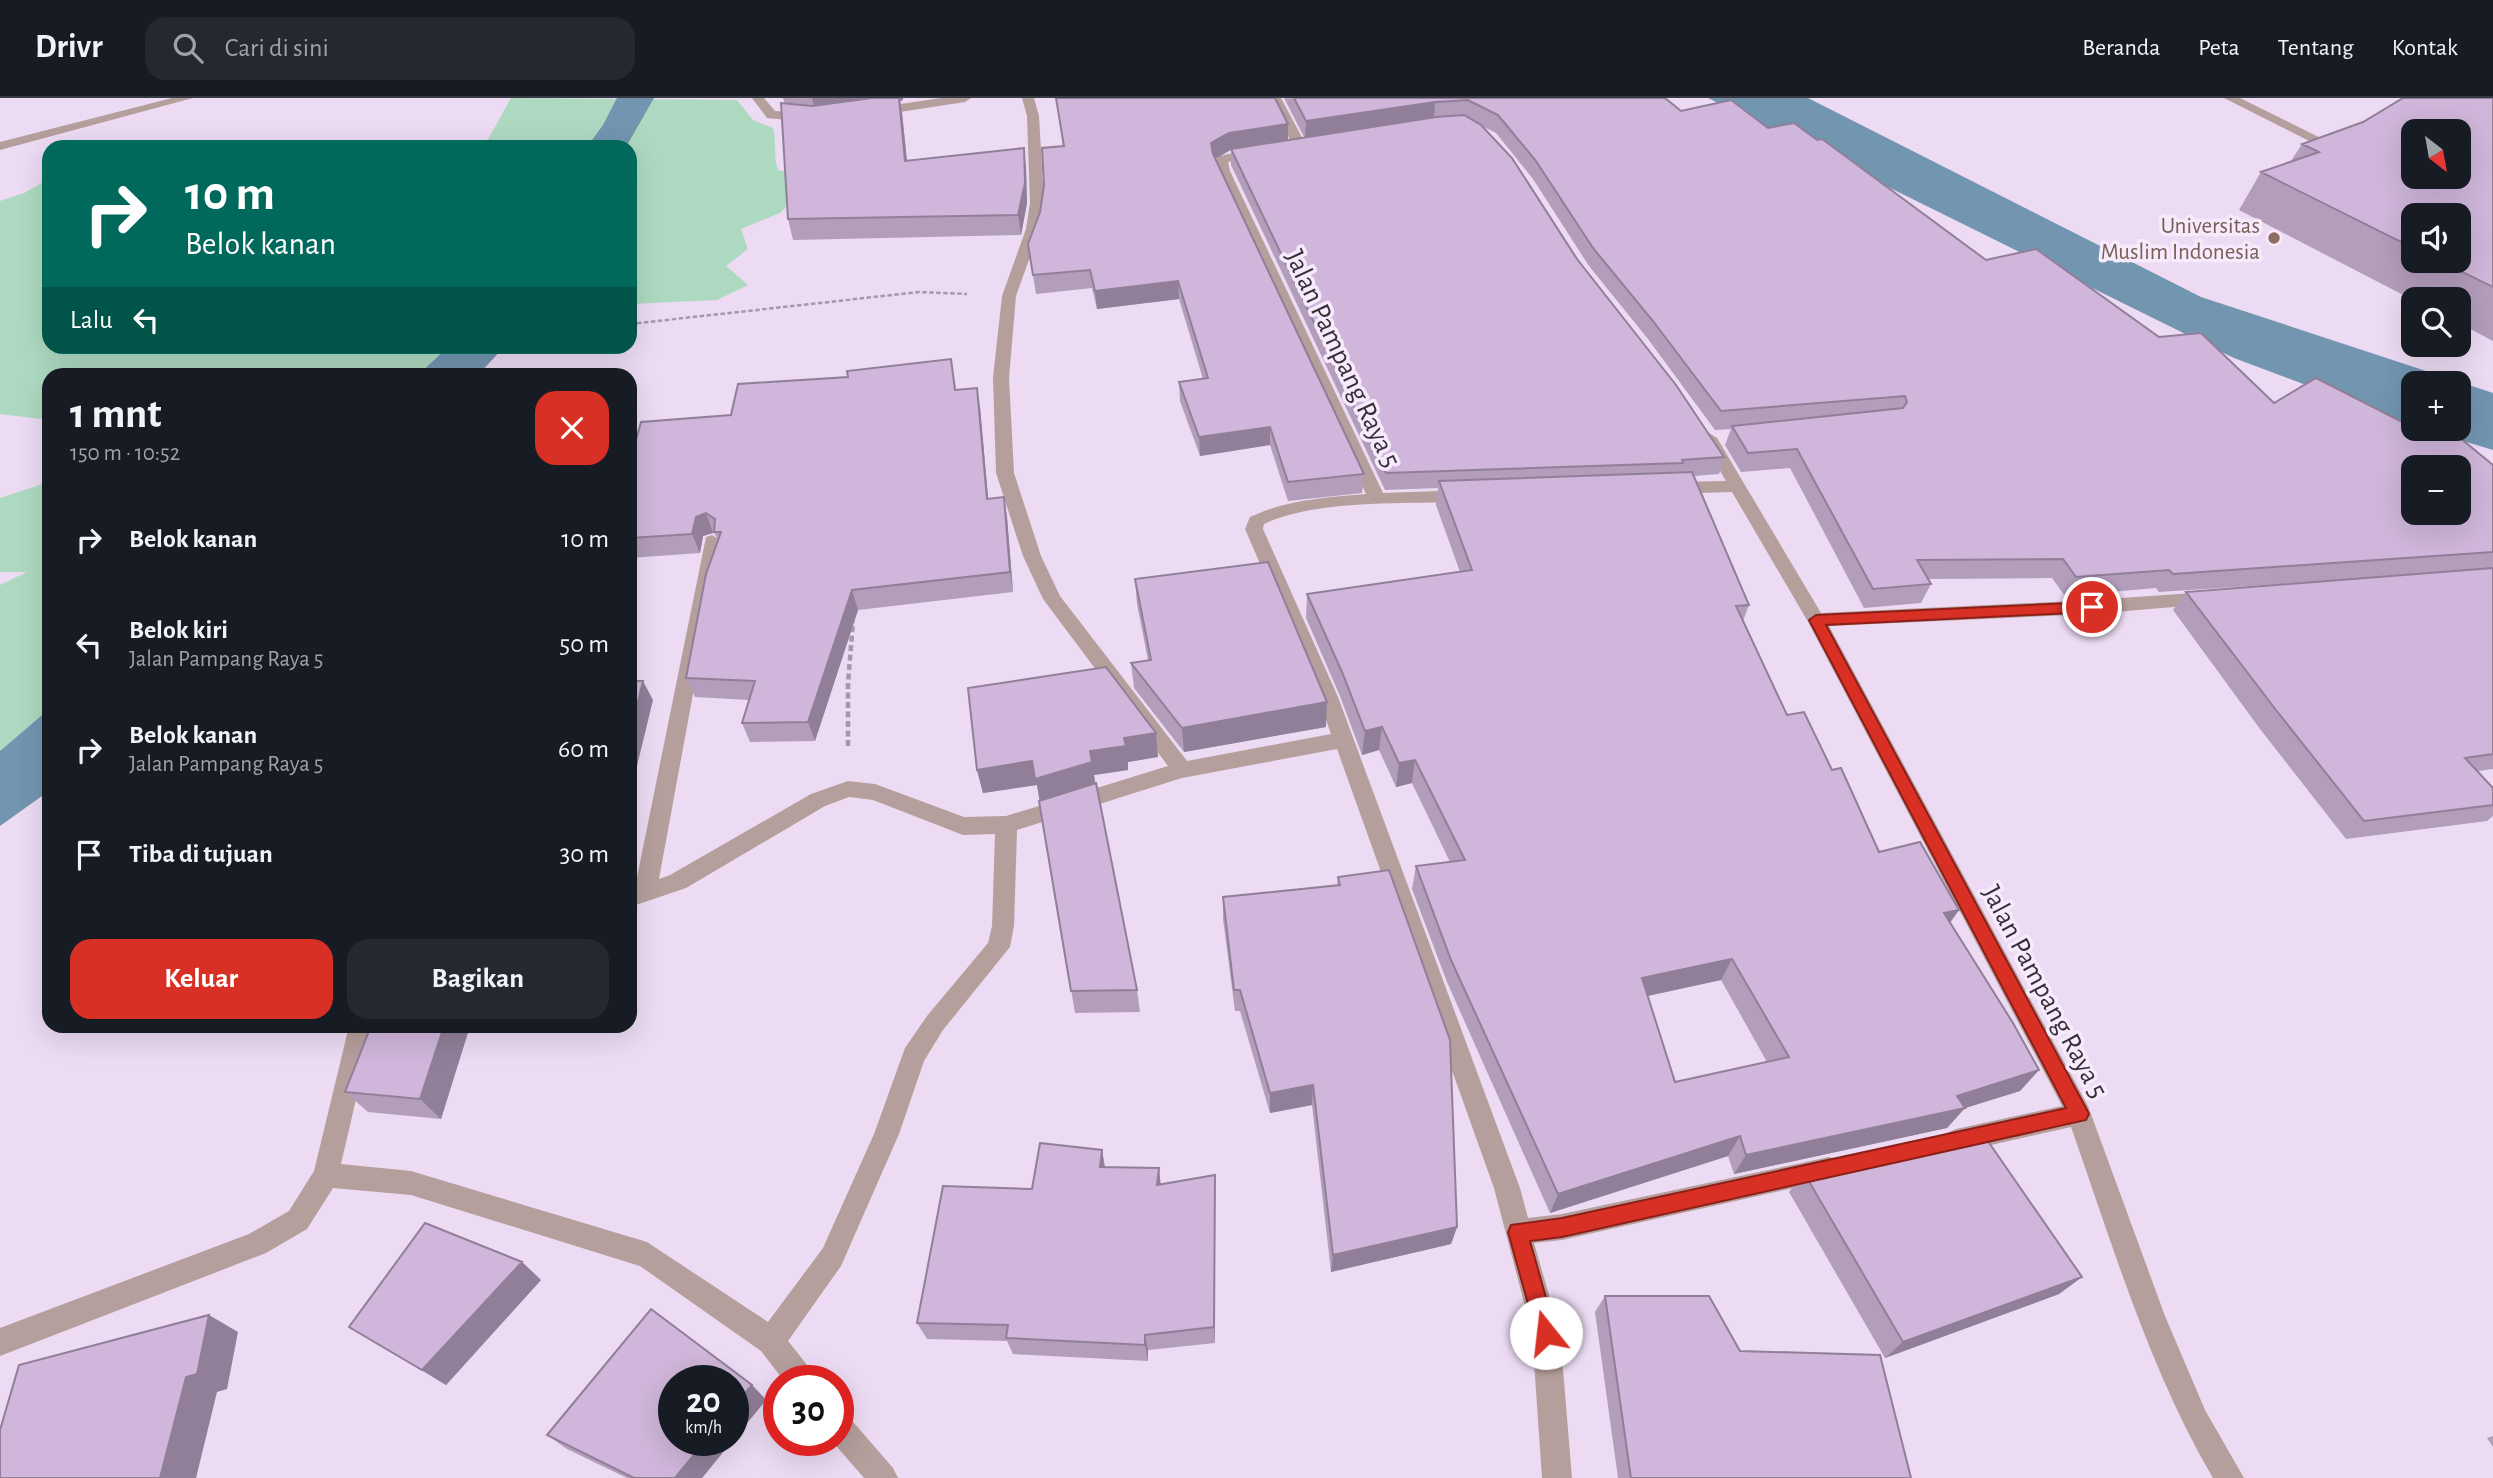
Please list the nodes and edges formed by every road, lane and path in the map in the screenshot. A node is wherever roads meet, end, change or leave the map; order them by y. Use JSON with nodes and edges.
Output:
{"nodes":[{"id":1,"x":187,"y":98,"type":"edge"},
{"id":2,"x":758,"y":98,"type":"edge"},
{"id":3,"x":965,"y":98,"type":"edge"},
{"id":4,"x":1028,"y":98,"type":"edge"},
{"id":5,"x":1275,"y":98,"type":"edge"},
{"id":6,"x":2230,"y":98,"type":"edge"},
{"id":7,"x":863,"y":113,"type":"edge"},
{"id":8,"x":828,"y":117,"type":"edge"},
{"id":9,"x":0,"y":146,"type":"edge"},
{"id":10,"x":2330,"y":146,"type":"edge"},
{"id":11,"x":1010,"y":296,"type":"junction"},
{"id":12,"x":637,"y":323,"type":"edge"},
{"id":13,"x":1712,"y":435,"type":"edge"},
{"id":14,"x":1738,"y":485,"type":"junction"},
{"id":15,"x":1654,"y":489,"type":"edge"},
{"id":16,"x":1488,"y":495,"type":"edge"},
{"id":17,"x":1377,"y":499,"type":"junction"},
{"id":18,"x":712,"y":541,"type":"edge"},
{"id":19,"x":2230,"y":597,"type":"edge"},
{"id":20,"x":853,"y":620,"type":"edge"},
{"id":21,"x":1816,"y":620,"type":"junction"},
{"id":22,"x":1342,"y":740,"type":"junction"},
{"id":23,"x":1182,"y":770,"type":"junction"},
{"id":24,"x":848,"y":789,"type":"junction"},
{"id":25,"x":1006,"y":825,"type":"junction"},
{"id":26,"x":638,"y":896,"type":"edge"},
{"id":27,"x":359,"y":1033,"type":"edge"},
{"id":28,"x":2079,"y":1114,"type":"junction"},
{"id":29,"x":1930,"y":1147,"type":"edge"},
{"id":30,"x":1848,"y":1165,"type":"edge"},
{"id":31,"x":326,"y":1175,"type":"junction"},
{"id":32,"x":1518,"y":1232,"type":"junction"},
{"id":33,"x":771,"y":1341,"type":"junction"},
{"id":34,"x":0,"y":1342,"type":"edge"},
{"id":35,"x":790,"y":1365,"type":"edge"},
{"id":36,"x":854,"y":1444,"type":"edge"},
{"id":37,"x":883,"y":1478,"type":"edge"},
{"id":38,"x":1558,"y":1478,"type":"edge"},
{"id":39,"x":2229,"y":1478,"type":"edge"}],
"edges":[{"from":1,"to":9,"type":"street"},
{"from":2,"to":8,"type":"street"},
{"from":3,"to":7,"type":"street"},
{"from":4,"to":11,"type":"street"},
{"from":5,"to":17,"type":"street","name":"Jalan Pampang Raya 5"},
{"from":6,"to":10,"type":"street"},
{"from":11,"to":12,"type":"path"},
{"from":11,"to":23,"type":"street"},
{"from":13,"to":14,"type":"street","name":"Jalan Pampang Raya 5"},
{"from":14,"to":15,"type":"street"},
{"from":14,"to":21,"type":"street","name":"Jalan Pampang Raya 5"},
{"from":16,"to":17,"type":"street"},
{"from":17,"to":22,"type":"street","name":"Jalan Pampang Raya 5"},
{"from":18,"to":26,"type":"street"},
{"from":19,"to":21,"type":"street"},
{"from":20,"to":24,"type":"path"},
{"from":21,"to":28,"type":"street","name":"Jalan Pampang Raya 5"},
{"from":22,"to":23,"type":"street"},
{"from":22,"to":32,"type":"street","name":"Jalan Pampang Raya 5"},
{"from":23,"to":25,"type":"street"},
{"from":24,"to":25,"type":"street"},
{"from":24,"to":26,"type":"street"},
{"from":25,"to":33,"type":"street"},
{"from":27,"to":31,"type":"street"},
{"from":28,"to":29,"type":"street"},
{"from":28,"to":39,"type":"street","name":"Jalan Pampang Raya 5"},
{"from":30,"to":32,"type":"street"},
{"from":31,"to":33,"type":"street"},
{"from":31,"to":34,"type":"street"},
{"from":32,"to":38,"type":"street","name":"Jalan Pampang Raya 5"},
{"from":33,"to":35,"type":"street"},
{"from":36,"to":37,"type":"street"}]}
